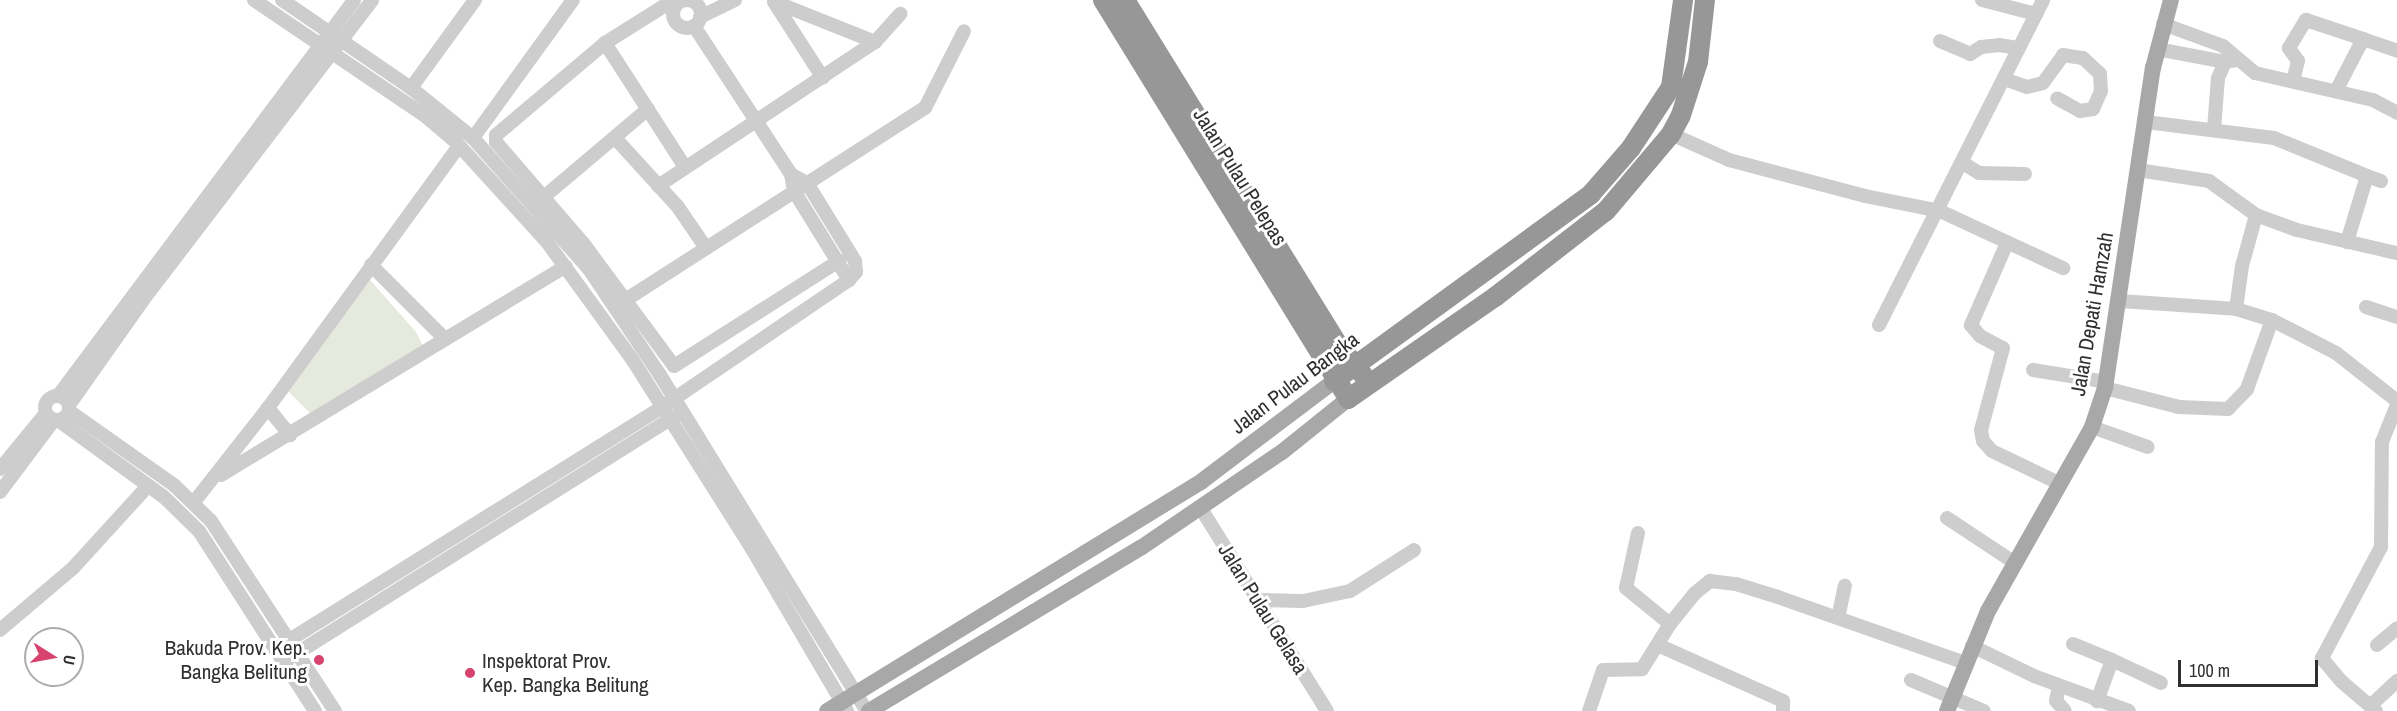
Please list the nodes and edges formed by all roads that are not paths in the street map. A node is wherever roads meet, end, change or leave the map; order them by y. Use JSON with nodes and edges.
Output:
{"nodes":[{"id":1,"x":254,"y":0,"type":"edge"},
{"id":2,"x":282,"y":0,"type":"edge"},
{"id":3,"x":354,"y":0,"type":"edge"},
{"id":4,"x":372,"y":0,"type":"edge"},
{"id":5,"x":475,"y":0,"type":"edge"},
{"id":6,"x":573,"y":0,"type":"edge"},
{"id":7,"x":735,"y":0,"type":"edge"},
{"id":8,"x":1103,"y":0,"type":"edge"},
{"id":9,"x":1125,"y":0,"type":"edge"},
{"id":10,"x":1683,"y":0,"type":"edge"},
{"id":11,"x":1705,"y":0,"type":"edge"},
{"id":12,"x":1982,"y":0,"type":"edge"},
{"id":13,"x":2043,"y":0,"type":"edge"},
{"id":14,"x":2171,"y":0,"type":"edge"},
{"id":15,"x":774,"y":1,"type":"edge"},
{"id":16,"x":676,"y":4,"type":"junction"},
{"id":17,"x":900,"y":14,"type":"dead end"},
{"id":18,"x":2036,"y":14,"type":"junction"},
{"id":19,"x":697,"y":21,"type":"junction"},
{"id":20,"x":2163,"y":24,"type":"junction"},
{"id":21,"x":329,"y":32,"type":"junction"},
{"id":22,"x":964,"y":32,"type":"dead end"},
{"id":23,"x":2363,"y":39,"type":"junction"},
{"id":24,"x":341,"y":40,"type":"junction"},
{"id":25,"x":1940,"y":41,"type":"dead end"},
{"id":26,"x":875,"y":42,"type":"junction"},
{"id":27,"x":605,"y":43,"type":"junction"},
{"id":28,"x":320,"y":44,"type":"junction"},
{"id":29,"x":2019,"y":48,"type":"junction"},
{"id":30,"x":2157,"y":49,"type":"junction"},
{"id":31,"x":2397,"y":51,"type":"edge"},
{"id":32,"x":332,"y":53,"type":"junction"},
{"id":33,"x":2231,"y":61,"type":"junction"},
{"id":34,"x":823,"y":78,"type":"junction"},
{"id":35,"x":2004,"y":79,"type":"junction"},
{"id":36,"x":2293,"y":81,"type":"junction"},
{"id":37,"x":411,"y":88,"type":"junction"},
{"id":38,"x":2336,"y":91,"type":"junction"},
{"id":39,"x":2057,"y":98,"type":"dead end"},
{"id":40,"x":648,"y":109,"type":"junction"},
{"id":41,"x":2397,"y":113,"type":"edge"},
{"id":42,"x":757,"y":121,"type":"junction"},
{"id":43,"x":2145,"y":122,"type":"junction"},
{"id":44,"x":2214,"y":129,"type":"junction"},
{"id":45,"x":1671,"y":134,"type":"junction"},
{"id":46,"x":472,"y":138,"type":"junction"},
{"id":47,"x":616,"y":139,"type":"junction"},
{"id":48,"x":459,"y":146,"type":"junction"},
{"id":49,"x":1963,"y":163,"type":"junction"},
{"id":50,"x":685,"y":167,"type":"junction"},
{"id":51,"x":2138,"y":170,"type":"junction"},
{"id":52,"x":791,"y":174,"type":"junction"},
{"id":53,"x":2025,"y":174,"type":"dead end"},
{"id":54,"x":2367,"y":176,"type":"junction"},
{"id":55,"x":2381,"y":181,"type":"dead end"},
{"id":56,"x":663,"y":182,"type":"junction"},
{"id":57,"x":807,"y":183,"type":"junction"},
{"id":58,"x":794,"y":191,"type":"junction"},
{"id":59,"x":545,"y":196,"type":"junction"},
{"id":60,"x":1940,"y":211,"type":"junction"},
{"id":61,"x":2256,"y":215,"type":"junction"},
{"id":62,"x":2347,"y":242,"type":"junction"},
{"id":63,"x":2007,"y":243,"type":"junction"},
{"id":64,"x":706,"y":248,"type":"junction"},
{"id":65,"x":2397,"y":253,"type":"edge"},
{"id":66,"x":839,"y":261,"type":"junction"},
{"id":67,"x":371,"y":265,"type":"junction"},
{"id":68,"x":566,"y":266,"type":"junction"},
{"id":69,"x":2063,"y":268,"type":"dead end"},
{"id":70,"x":849,"y":280,"type":"junction"},
{"id":71,"x":627,"y":299,"type":"junction"},
{"id":72,"x":2120,"y":301,"type":"junction"},
{"id":73,"x":2366,"y":307,"type":"dead end"},
{"id":74,"x":2236,"y":309,"type":"junction"},
{"id":75,"x":2397,"y":317,"type":"edge"},
{"id":76,"x":2272,"y":320,"type":"junction"},
{"id":77,"x":1879,"y":325,"type":"dead end"},
{"id":78,"x":445,"y":339,"type":"junction"},
{"id":79,"x":675,"y":366,"type":"junction"},
{"id":80,"x":1356,"y":366,"type":"junction"},
{"id":81,"x":2033,"y":370,"type":"dead end"},
{"id":82,"x":1334,"y":381,"type":"junction"},
{"id":83,"x":664,"y":382,"type":"junction"},
{"id":84,"x":1369,"y":383,"type":"junction"},
{"id":85,"x":2106,"y":385,"type":"junction"},
{"id":86,"x":674,"y":398,"type":"junction"},
{"id":87,"x":1348,"y":399,"type":"junction"},
{"id":88,"x":2397,"y":403,"type":"edge"},
{"id":89,"x":65,"y":404,"type":"junction"},
{"id":90,"x":662,"y":407,"type":"junction"},
{"id":91,"x":268,"y":408,"type":"junction"},
{"id":92,"x":682,"y":412,"type":"junction"},
{"id":93,"x":53,"y":418,"type":"junction"},
{"id":94,"x":670,"y":419,"type":"junction"},
{"id":95,"x":2092,"y":427,"type":"junction"},
{"id":96,"x":290,"y":435,"type":"junction"},
{"id":97,"x":2148,"y":447,"type":"dead end"},
{"id":98,"x":0,"y":469,"type":"edge"},
{"id":99,"x":212,"y":481,"type":"junction"},
{"id":100,"x":2061,"y":484,"type":"junction"},
{"id":101,"x":148,"y":486,"type":"junction"},
{"id":102,"x":0,"y":492,"type":"edge"},
{"id":103,"x":194,"y":502,"type":"junction"},
{"id":104,"x":1200,"y":507,"type":"junction"},
{"id":105,"x":1947,"y":519,"type":"dead end"},
{"id":106,"x":1638,"y":533,"type":"dead end"},
{"id":107,"x":1414,"y":550,"type":"dead end"},
{"id":108,"x":2015,"y":563,"type":"junction"},
{"id":109,"x":1845,"y":586,"type":"dead end"},
{"id":110,"x":1257,"y":600,"type":"junction"},
{"id":111,"x":1838,"y":618,"type":"junction"},
{"id":112,"x":1670,"y":624,"type":"junction"},
{"id":113,"x":2397,"y":628,"type":"edge"},
{"id":114,"x":0,"y":630,"type":"edge"},
{"id":115,"x":288,"y":641,"type":"junction"},
{"id":116,"x":2073,"y":644,"type":"dead end"},
{"id":117,"x":2377,"y":645,"type":"dead end"},
{"id":118,"x":1660,"y":646,"type":"junction"},
{"id":119,"x":1972,"y":646,"type":"junction"},
{"id":120,"x":275,"y":649,"type":"junction"},
{"id":121,"x":297,"y":653,"type":"junction"},
{"id":122,"x":2112,"y":660,"type":"junction"},
{"id":123,"x":283,"y":662,"type":"junction"},
{"id":124,"x":1965,"y":663,"type":"junction"},
{"id":125,"x":1911,"y":680,"type":"dead end"},
{"id":126,"x":2397,"y":681,"type":"edge"},
{"id":127,"x":2161,"y":683,"type":"dead end"},
{"id":128,"x":2059,"y":686,"type":"junction"},
{"id":129,"x":2097,"y":701,"type":"junction"},
{"id":130,"x":848,"y":702,"type":"edge"},
{"id":131,"x":1949,"y":704,"type":"edge"},
{"id":132,"x":2373,"y":708,"type":"edge"},
{"id":133,"x":315,"y":711,"type":"edge"},
{"id":134,"x":336,"y":711,"type":"edge"},
{"id":135,"x":827,"y":711,"type":"edge"},
{"id":136,"x":868,"y":711,"type":"edge"},
{"id":137,"x":1327,"y":711,"type":"edge"},
{"id":138,"x":1589,"y":711,"type":"edge"},
{"id":139,"x":1783,"y":711,"type":"edge"},
{"id":140,"x":1984,"y":711,"type":"edge"},
{"id":141,"x":2065,"y":711,"type":"edge"},
{"id":142,"x":2129,"y":711,"type":"edge"}],
"edges":[{"from":1,"to":28,"type":"street"},
{"from":2,"to":21,"type":"street"},
{"from":3,"to":21,"type":"street"},
{"from":4,"to":24,"type":"street"},
{"from":5,"to":37,"type":"street"},
{"from":6,"to":46,"type":"street"},
{"from":7,"to":19,"type":"street"},
{"from":8,"to":82,"type":"highway","name":"Jalan Pulau Pelepas"},
{"from":9,"to":80,"type":"highway","name":"Jalan Pulau Pelepas"},
{"from":10,"to":80,"type":"highway","name":"Jalan Pulau Bangka"},
{"from":11,"to":45,"type":"highway"},
{"from":12,"to":18,"type":"street"},
{"from":13,"to":18,"type":"street"},
{"from":14,"to":20,"type":"main road","name":"Jalan Depati Hamzah"},
{"from":15,"to":26,"type":"street"},
{"from":15,"to":34,"type":"street"},
{"from":16,"to":19,"type":"street"},
{"from":16,"to":19,"type":"street"},
{"from":16,"to":27,"type":"street"},
{"from":17,"to":26,"type":"street"},
{"from":18,"to":29,"type":"street"},
{"from":19,"to":42,"type":"street"},
{"from":20,"to":30,"type":"main road","name":"Jalan Depati Hamzah"},
{"from":20,"to":33,"type":"street"},
{"from":21,"to":24,"type":"street"},
{"from":21,"to":28,"type":"street"},
{"from":22,"to":57,"type":"street"},
{"from":23,"to":31,"type":"street"},
{"from":23,"to":36,"type":"street"},
{"from":23,"to":38,"type":"street"},
{"from":24,"to":32,"type":"street"},
{"from":24,"to":37,"type":"street"},
{"from":25,"to":29,"type":"street"},
{"from":26,"to":34,"type":"street"},
{"from":27,"to":40,"type":"street"},
{"from":27,"to":59,"type":"street"},
{"from":28,"to":32,"type":"street"},
{"from":28,"to":89,"type":"street"},
{"from":29,"to":35,"type":"street"},
{"from":30,"to":33,"type":"street"},
{"from":30,"to":43,"type":"main road","name":"Jalan Depati Hamzah"},
{"from":32,"to":48,"type":"street"},
{"from":32,"to":89,"type":"street"},
{"from":33,"to":36,"type":"street"},
{"from":33,"to":44,"type":"street"},
{"from":34,"to":42,"type":"street"},
{"from":35,"to":39,"type":"street"},
{"from":35,"to":49,"type":"street"},
{"from":36,"to":38,"type":"street"},
{"from":37,"to":46,"type":"street"},
{"from":38,"to":41,"type":"street"},
{"from":40,"to":47,"type":"street"},
{"from":40,"to":50,"type":"street"},
{"from":42,"to":50,"type":"street"},
{"from":42,"to":52,"type":"street"},
{"from":43,"to":44,"type":"street"},
{"from":43,"to":51,"type":"main road","name":"Jalan Depati Hamzah"},
{"from":44,"to":54,"type":"street"},
{"from":45,"to":60,"type":"street"},
{"from":45,"to":84,"type":"highway"},
{"from":46,"to":83,"type":"street"},
{"from":47,"to":56,"type":"street"},
{"from":47,"to":59,"type":"street"},
{"from":48,"to":67,"type":"street"},
{"from":48,"to":68,"type":"street"},
{"from":49,"to":53,"type":"street"},
{"from":49,"to":60,"type":"street"},
{"from":50,"to":56,"type":"street"},
{"from":51,"to":61,"type":"street"},
{"from":51,"to":72,"type":"main road","name":"Jalan Depati Hamzah"},
{"from":52,"to":57,"type":"street"},
{"from":52,"to":58,"type":"street"},
{"from":54,"to":55,"type":"street"},
{"from":54,"to":62,"type":"street"},
{"from":56,"to":64,"type":"street"},
{"from":57,"to":58,"type":"street"},
{"from":57,"to":70,"type":"street"},
{"from":58,"to":64,"type":"street"},
{"from":58,"to":66,"type":"street"},
{"from":59,"to":71,"type":"street"},
{"from":60,"to":63,"type":"street"},
{"from":60,"to":77,"type":"street"},
{"from":61,"to":62,"type":"street"},
{"from":61,"to":74,"type":"street"},
{"from":62,"to":65,"type":"street"},
{"from":63,"to":69,"type":"street"},
{"from":63,"to":100,"type":"street"},
{"from":64,"to":71,"type":"street"},
{"from":66,"to":70,"type":"street"},
{"from":66,"to":79,"type":"street"},
{"from":67,"to":78,"type":"street"},
{"from":67,"to":91,"type":"street"},
{"from":68,"to":78,"type":"street"},
{"from":68,"to":90,"type":"street"},
{"from":70,"to":86,"type":"street"},
{"from":71,"to":79,"type":"street"},
{"from":72,"to":74,"type":"street"},
{"from":72,"to":85,"type":"main road","name":"Jalan Depati Hamzah"},
{"from":73,"to":75,"type":"street"},
{"from":74,"to":76,"type":"street"},
{"from":76,"to":85,"type":"street"},
{"from":76,"to":88,"type":"street"},
{"from":78,"to":96,"type":"street"},
{"from":79,"to":83,"type":"street"},
{"from":80,"to":82,"type":"highway","name":"Jalan Pulau Bangka"},
{"from":80,"to":84,"type":"highway","name":"Jalan Pulau Pelepas"},
{"from":81,"to":85,"type":"street"},
{"from":82,"to":87,"type":"highway","name":"Jalan Pulau Pelepas"},
{"from":82,"to":130,"type":"main road","name":"Jalan Pulau Bangka"},
{"from":83,"to":86,"type":"street"},
{"from":84,"to":87,"type":"highway"},
{"from":85,"to":95,"type":"main road","name":"Jalan Depati Hamzah"},
{"from":86,"to":90,"type":"street"},
{"from":86,"to":92,"type":"street"},
{"from":87,"to":104,"type":"main road"},
{"from":88,"to":132,"type":"street"},
{"from":89,"to":93,"type":"street"},
{"from":89,"to":93,"type":"street"},
{"from":89,"to":103,"type":"street"},
{"from":90,"to":94,"type":"street"},
{"from":90,"to":115,"type":"street"},
{"from":91,"to":96,"type":"street"},
{"from":91,"to":99,"type":"street"},
{"from":92,"to":94,"type":"street"},
{"from":92,"to":130,"type":"street"},
{"from":93,"to":98,"type":"street"},
{"from":93,"to":101,"type":"street"},
{"from":93,"to":102,"type":"street"},
{"from":94,"to":121,"type":"street"},
{"from":94,"to":130,"type":"street"},
{"from":95,"to":97,"type":"street"},
{"from":95,"to":100,"type":"main road","name":"Jalan Depati Hamzah"},
{"from":96,"to":99,"type":"street"},
{"from":99,"to":103,"type":"street"},
{"from":100,"to":108,"type":"main road","name":"Jalan Depati Hamzah"},
{"from":101,"to":114,"type":"street"},
{"from":101,"to":120,"type":"street"},
{"from":103,"to":115,"type":"street"},
{"from":104,"to":110,"type":"street","name":"Jalan Pulau Gelasa"},
{"from":104,"to":136,"type":"main road"},
{"from":105,"to":108,"type":"street"},
{"from":106,"to":112,"type":"street"},
{"from":107,"to":110,"type":"street"},
{"from":108,"to":119,"type":"main road","name":"Jalan Depati Hamzah"},
{"from":109,"to":111,"type":"street"},
{"from":110,"to":137,"type":"street","name":"Jalan Pulau Gelasa"},
{"from":111,"to":112,"type":"street"},
{"from":111,"to":124,"type":"street"},
{"from":112,"to":118,"type":"street"},
{"from":113,"to":117,"type":"street"},
{"from":115,"to":120,"type":"street"},
{"from":115,"to":121,"type":"street"},
{"from":116,"to":122,"type":"street"},
{"from":118,"to":138,"type":"street"},
{"from":118,"to":139,"type":"street"},
{"from":119,"to":124,"type":"main road","name":"Jalan Depati Hamzah"},
{"from":119,"to":128,"type":"street"},
{"from":120,"to":123,"type":"street"},
{"from":121,"to":123,"type":"street"},
{"from":121,"to":134,"type":"street"},
{"from":122,"to":127,"type":"street"},
{"from":122,"to":129,"type":"street"},
{"from":123,"to":133,"type":"street"},
{"from":124,"to":131,"type":"main road","name":"Jalan Depati Hamzah"},
{"from":125,"to":131,"type":"street"},
{"from":126,"to":132,"type":"street"},
{"from":128,"to":129,"type":"street"},
{"from":128,"to":141,"type":"street"},
{"from":129,"to":142,"type":"street"},
{"from":130,"to":135,"type":"main road","name":"Jalan Pulau Bangka"},
{"from":130,"to":136,"type":"street"},
{"from":131,"to":140,"type":"street"}]}
